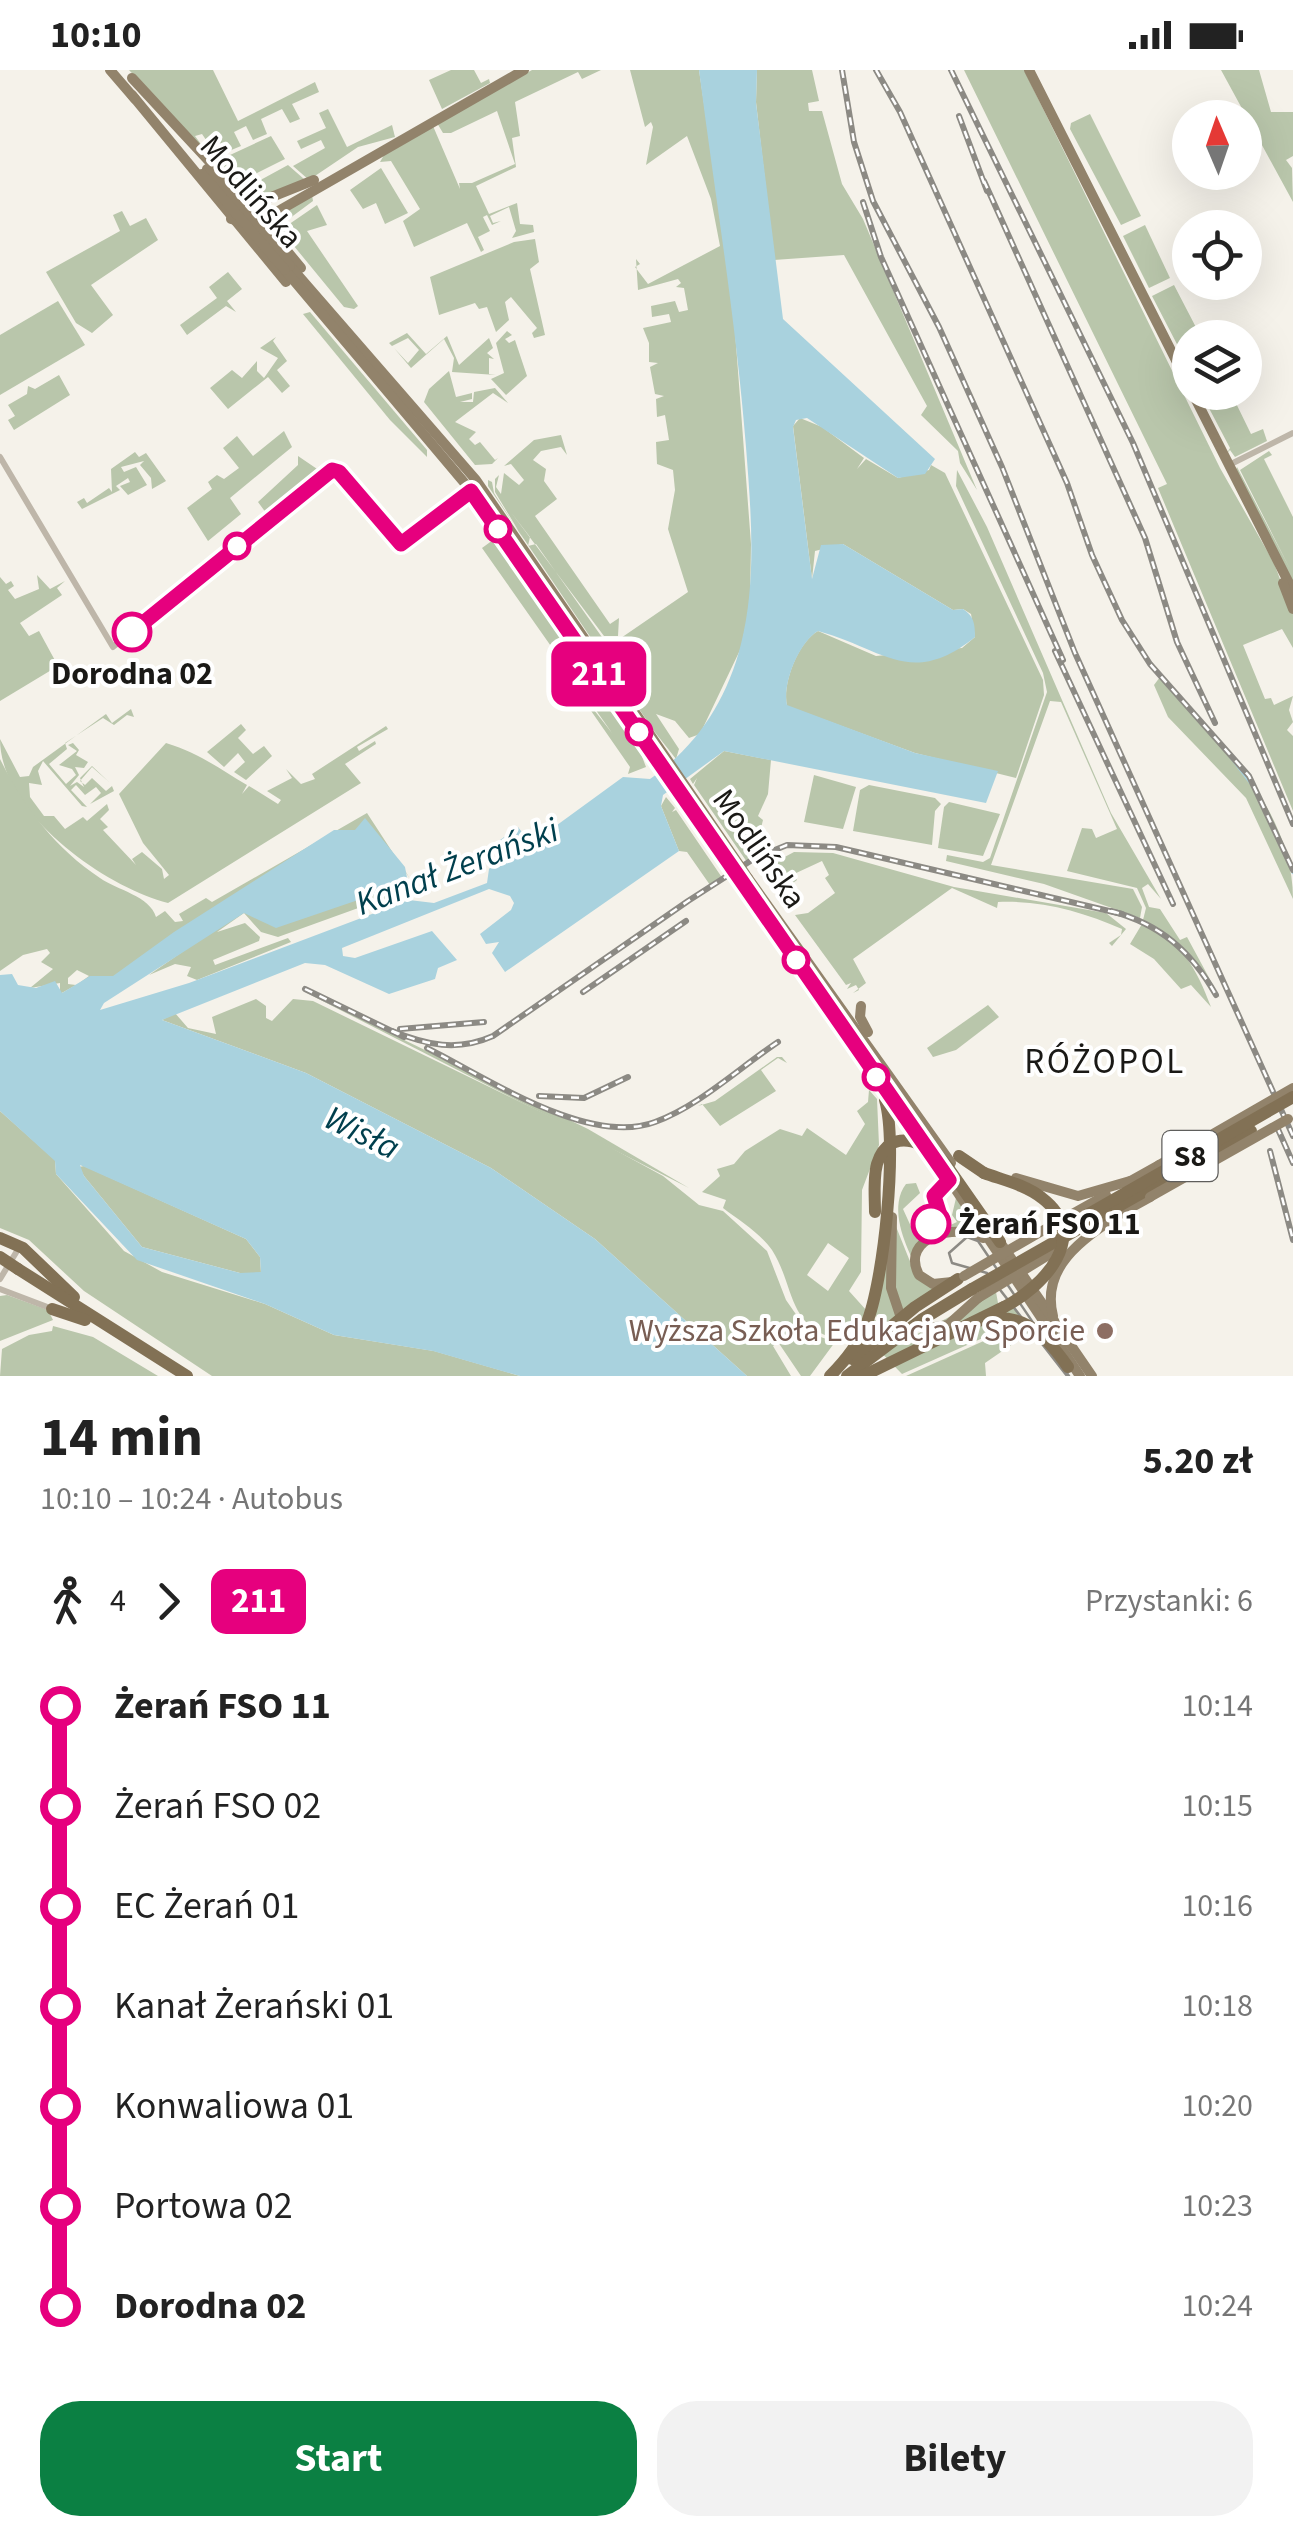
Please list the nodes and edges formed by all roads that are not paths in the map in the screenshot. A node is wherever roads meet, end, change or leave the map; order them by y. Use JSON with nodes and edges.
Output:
{"nodes":[{"id":1,"x":110,"y":70,"type":"edge"},
{"id":2,"x":524,"y":70,"type":"edge"},
{"id":3,"x":1028,"y":70,"type":"edge"},
{"id":4,"x":128,"y":74,"type":"edge"},
{"id":5,"x":434,"y":118,"type":"junction"},
{"id":6,"x":203,"y":170,"type":"junction"},
{"id":7,"x":296,"y":189,"type":"junction"},
{"id":8,"x":246,"y":201,"type":"junction"},
{"id":9,"x":281,"y":208,"type":"junction"},
{"id":10,"x":259,"y":218,"type":"junction"},
{"id":11,"x":230,"y":220,"type":"junction"},
{"id":12,"x":247,"y":226,"type":"junction"},
{"id":13,"x":249,"y":240,"type":"junction"},
{"id":14,"x":282,"y":245,"type":"junction"},
{"id":15,"x":288,"y":268,"type":"junction"},
{"id":16,"x":357,"y":340,"type":"junction"},
{"id":17,"x":348,"y":348,"type":"junction"},
{"id":18,"x":1172,"y":353,"type":"edge"},
{"id":19,"x":1201,"y":410,"type":"edge"},
{"id":20,"x":1293,"y":433,"type":"edge"},
{"id":21,"x":0,"y":456,"type":"edge"},
{"id":22,"x":1228,"y":465,"type":"junction"},
{"id":23,"x":474,"y":485,"type":"junction"},
{"id":24,"x":1278,"y":563,"type":"junction"},
{"id":25,"x":1293,"y":592,"type":"edge"},
{"id":26,"x":1293,"y":609,"type":"edge"},
{"id":27,"x":745,"y":880,"type":"junction"},
{"id":28,"x":815,"y":971,"type":"junction"},
{"id":29,"x":862,"y":1006,"type":"dead end"},
{"id":30,"x":868,"y":1032,"type":"junction"},
{"id":31,"x":877,"y":1078,"type":"junction"},
{"id":32,"x":1293,"y":1088,"type":"edge"},
{"id":33,"x":1293,"y":1098,"type":"edge"},
{"id":34,"x":885,"y":1100,"type":"junction"},
{"id":35,"x":1293,"y":1106,"type":"edge"},
{"id":36,"x":1293,"y":1116,"type":"edge"},
{"id":37,"x":959,"y":1156,"type":"junction"},
{"id":38,"x":1130,"y":1181,"type":"junction"},
{"id":39,"x":1090,"y":1221,"type":"junction"},
{"id":40,"x":992,"y":1237,"type":"junction"},
{"id":41,"x":0,"y":1238,"type":"edge"},
{"id":42,"x":1048,"y":1241,"type":"junction"},
{"id":43,"x":20,"y":1246,"type":"junction"},
{"id":44,"x":0,"y":1258,"type":"edge"},
{"id":45,"x":0,"y":1267,"type":"edge"},
{"id":46,"x":11,"y":1274,"type":"edge"},
{"id":47,"x":1001,"y":1282,"type":"joint"},
{"id":48,"x":970,"y":1287,"type":"junction"},
{"id":49,"x":3,"y":1292,"type":"edge"},
{"id":50,"x":872,"y":1307,"type":"junction"},
{"id":51,"x":52,"y":1308,"type":"joint"},
{"id":52,"x":88,"y":1316,"type":"junction"},
{"id":53,"x":972,"y":1323,"type":"junction"},
{"id":54,"x":1057,"y":1326,"type":"junction"},
{"id":55,"x":899,"y":1328,"type":"junction"},
{"id":56,"x":924,"y":1329,"type":"dead end"},
{"id":57,"x":862,"y":1364,"type":"edge"},
{"id":58,"x":1074,"y":1373,"type":"edge"},
{"id":59,"x":174,"y":1376,"type":"edge"},
{"id":60,"x":187,"y":1376,"type":"edge"},
{"id":61,"x":830,"y":1376,"type":"edge"},
{"id":62,"x":839,"y":1376,"type":"edge"},
{"id":63,"x":848,"y":1376,"type":"edge"},
{"id":64,"x":1092,"y":1376,"type":"edge"}],
"edges":[{"from":1,"to":6,"type":"main road","name":"Modlińska"},
{"from":2,"to":5,"type":"main road"},
{"from":3,"to":18,"type":"main road"},
{"from":4,"to":6,"type":"main road","name":"Modlińska"},
{"from":5,"to":7,"type":"main road"},
{"from":5,"to":9,"type":"main road"},
{"from":6,"to":8,"type":"main road","name":"Modlińska"},
{"from":6,"to":11,"type":"main road","name":"Modlińska"},
{"from":6,"to":15,"type":"main road","name":"Modlińska","bridge":true},
{"from":7,"to":8,"type":"main road"},
{"from":7,"to":10,"type":"main road"},
{"from":8,"to":10,"type":"main road","name":"Modlińska"},
{"from":9,"to":10,"type":"main road"},
{"from":9,"to":14,"type":"main road"},
{"from":10,"to":12,"type":"main road"},
{"from":10,"to":14,"type":"main road","name":"Modlińska"},
{"from":11,"to":12,"type":"main road"},
{"from":11,"to":13,"type":"main road","name":"Modlińska"},
{"from":12,"to":13,"type":"main road"},
{"from":13,"to":17,"type":"main road","name":"Modlińska"},
{"from":14,"to":16,"type":"main road","name":"Modlińska"},
{"from":15,"to":16,"type":"main road","name":"Modlińska"},
{"from":15,"to":17,"type":"main road","name":"Modlińska"},
{"from":16,"to":23,"type":"main road","name":"Modlińska"},
{"from":17,"to":23,"type":"main road","name":"Modlińska"},
{"from":19,"to":22,"type":"main road"},
{"from":20,"to":22,"type":"street"},
{"from":21,"to":23,"type":"street"},
{"from":22,"to":24,"type":"main road"},
{"from":23,"to":27,"type":"main road","name":"Modlińska","bridge":true},
{"from":24,"to":25,"type":"main road"},
{"from":24,"to":26,"type":"main road"},
{"from":27,"to":28,"type":"main road","name":"Modlińska"},
{"from":27,"to":31,"type":"main road","name":"Modlińska"},
{"from":28,"to":30,"type":"main road"},
{"from":28,"to":40,"type":"main road","name":"Modlińska"},
{"from":29,"to":30,"type":"main road"},
{"from":30,"to":37,"type":"main road"},
{"from":31,"to":34,"type":"main road"},
{"from":31,"to":40,"type":"main road","name":"Modlińska"},
{"from":32,"to":38,"type":"main road","bridge":true},
{"from":33,"to":39,"type":"highway","number":"S8","bridge":true},
{"from":34,"to":50,"type":"highway"},
{"from":34,"to":55,"type":"main road"},
{"from":35,"to":39,"type":"highway","number":"S8"},
{"from":36,"to":39,"type":"main road","bridge":true},
{"from":37,"to":38,"type":"main road","bridge":true},
{"from":37,"to":53,"type":"highway","bridge":true},
{"from":38,"to":39,"type":"main road"},
{"from":39,"to":42,"type":"highway","number":"S8"},
{"from":39,"to":54,"type":"main road"},
{"from":40,"to":48,"type":"main road"},
{"from":40,"to":50,"type":"highway","bridge":true},
{"from":40,"to":54,"type":"main road"},
{"from":40,"to":58,"type":"main road"},
{"from":41,"to":43,"type":"highway"},
{"from":42,"to":47,"type":"main road","bridge":true},
{"from":42,"to":48,"type":"highway","number":"S8","bridge":true},
{"from":43,"to":46,"type":"street"},
{"from":43,"to":52,"type":"highway"},
{"from":44,"to":46,"type":"highway","bridge":true},
{"from":45,"to":46,"type":"highway"},
{"from":46,"to":52,"type":"highway"},
{"from":47,"to":48,"type":"highway","bridge":true},
{"from":48,"to":55,"type":"highway","number":"S8"},
{"from":48,"to":56,"type":"main road"},
{"from":49,"to":51,"type":"street"},
{"from":50,"to":57,"type":"highway"},
{"from":51,"to":52,"type":"highway"},
{"from":52,"to":59,"type":"highway"},
{"from":52,"to":60,"type":"highway"},
{"from":53,"to":57,"type":"highway"},
{"from":53,"to":58,"type":"highway","bridge":true},
{"from":54,"to":64,"type":"main road"},
{"from":55,"to":57,"type":"highway","number":"S8"},
{"from":57,"to":61,"type":"highway"},
{"from":57,"to":62,"type":"highway","number":"S8"},
{"from":57,"to":63,"type":"highway","number":"S8"}]}
